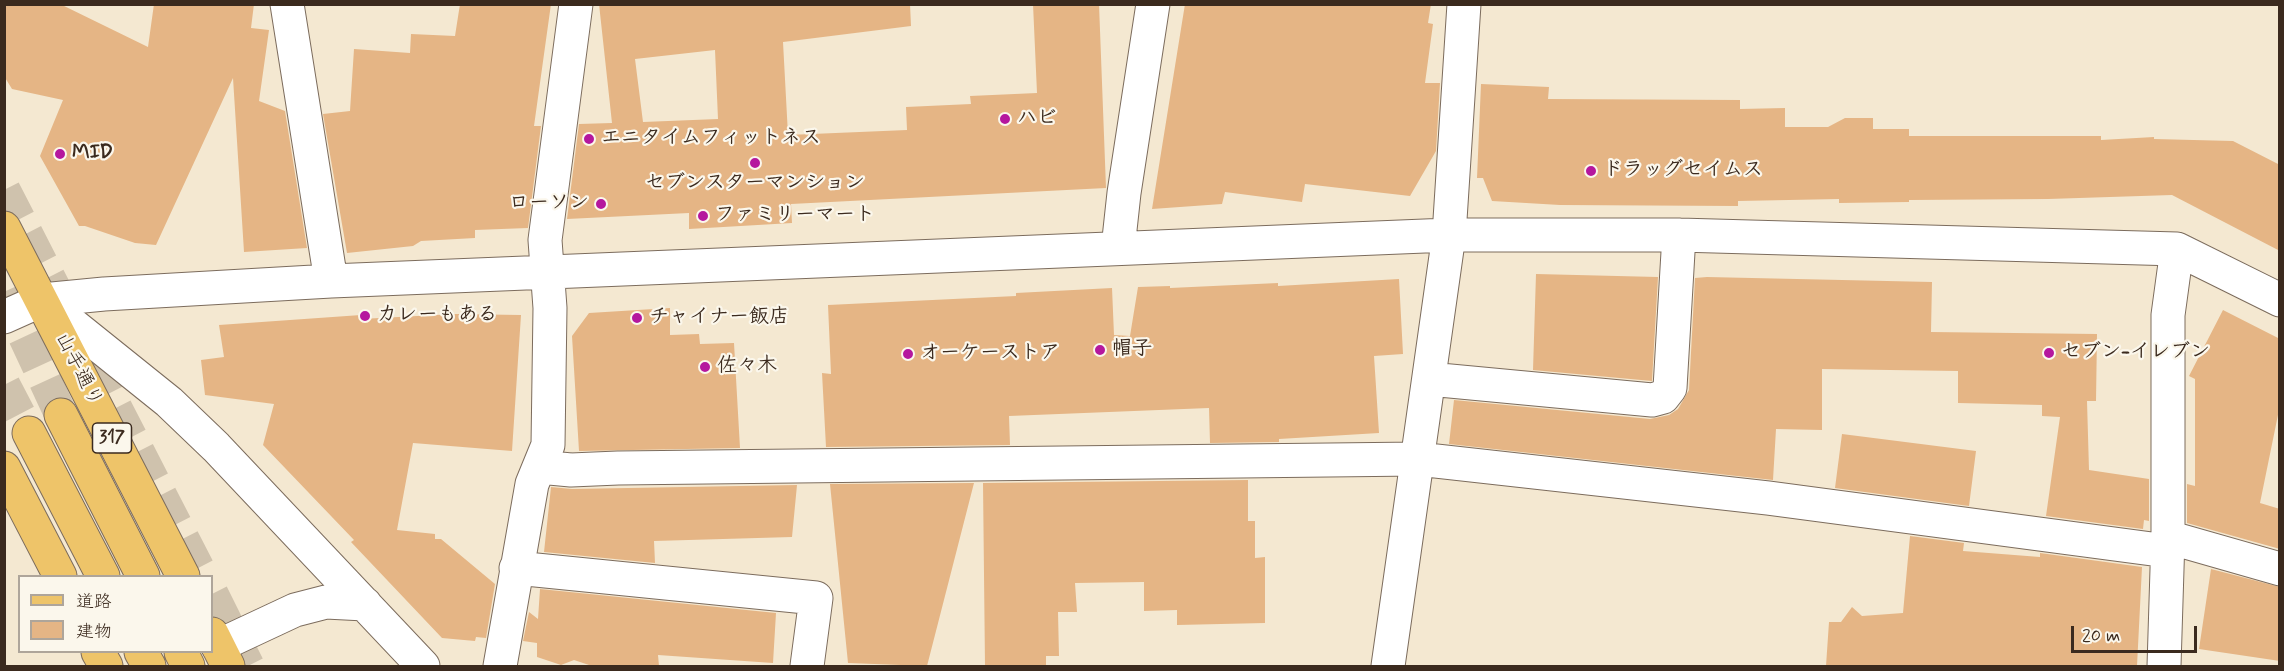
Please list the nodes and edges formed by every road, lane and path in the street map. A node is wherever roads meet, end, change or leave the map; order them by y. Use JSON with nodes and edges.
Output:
{"nodes":[{"id":1,"x":287,"y":4,"type":"edge"},
{"id":2,"x":576,"y":4,"type":"edge"},
{"id":3,"x":1153,"y":4,"type":"edge"},
{"id":4,"x":1464,"y":4,"type":"edge"},
{"id":5,"x":4,"y":228,"type":"edge"},
{"id":6,"x":1449,"y":235,"type":"junction"},
{"id":7,"x":1678,"y":236,"type":"junction"},
{"id":8,"x":1119,"y":248,"type":"junction"},
{"id":9,"x":2177,"y":249,"type":"junction"},
{"id":10,"x":546,"y":273,"type":"junction"},
{"id":11,"x":331,"y":280,"type":"junction"},
{"id":12,"x":42,"y":300,"type":"junction"},
{"id":13,"x":2280,"y":300,"type":"edge"},
{"id":14,"x":4,"y":317,"type":"edge"},
{"id":15,"x":1429,"y":379,"type":"junction"},
{"id":16,"x":61,"y":415,"type":"tunnel mouth"},
{"id":17,"x":29,"y":433,"type":"tunnel mouth"},
{"id":18,"x":1418,"y":459,"type":"junction"},
{"id":19,"x":539,"y":467,"type":"junction"},
{"id":20,"x":4,"y":468,"type":"edge"},
{"id":21,"x":2168,"y":544,"type":"junction"},
{"id":22,"x":516,"y":568,"type":"junction"},
{"id":23,"x":2280,"y":569,"type":"edge"},
{"id":24,"x":59,"y":575,"type":"edge"},
{"id":25,"x":102,"y":575,"type":"edge"},
{"id":26,"x":141,"y":575,"type":"edge"},
{"id":27,"x":182,"y":575,"type":"edge"},
{"id":28,"x":365,"y":604,"type":"junction"},
{"id":29,"x":219,"y":649,"type":"edge"},
{"id":30,"x":423,"y":666,"type":"edge"},
{"id":31,"x":500,"y":666,"type":"edge"},
{"id":32,"x":807,"y":666,"type":"edge"},
{"id":33,"x":1388,"y":666,"type":"edge"},
{"id":34,"x":2164,"y":666,"type":"edge"}],
"edges":[{"from":1,"to":11,"type":"street"},
{"from":2,"to":10,"type":"street"},
{"from":3,"to":8,"type":"street"},
{"from":4,"to":6,"type":"street"},
{"from":5,"to":12,"type":"main road","name":"山手通り","number":"317"},
{"from":6,"to":7,"type":"street"},
{"from":6,"to":8,"type":"street"},
{"from":6,"to":15,"type":"street"},
{"from":7,"to":9,"type":"street"},
{"from":7,"to":15,"type":"street"},
{"from":8,"to":10,"type":"street"},
{"from":9,"to":13,"type":"street"},
{"from":9,"to":21,"type":"street"},
{"from":10,"to":11,"type":"street"},
{"from":10,"to":19,"type":"street"},
{"from":11,"to":12,"type":"street"},
{"from":12,"to":14,"type":"street"},
{"from":12,"to":27,"type":"main road","name":"山手通り","number":"317"},
{"from":12,"to":28,"type":"street"},
{"from":15,"to":18,"type":"street"},
{"from":16,"to":26,"type":"main road"},
{"from":17,"to":25,"type":"main road"},
{"from":18,"to":19,"type":"street"},
{"from":18,"to":21,"type":"street"},
{"from":18,"to":33,"type":"street"},
{"from":19,"to":22,"type":"street"},
{"from":20,"to":24,"type":"main road"},
{"from":21,"to":23,"type":"street"},
{"from":21,"to":34,"type":"street"},
{"from":22,"to":31,"type":"street"},
{"from":22,"to":32,"type":"street"},
{"from":28,"to":29,"type":"street"},
{"from":28,"to":30,"type":"street"}]}
